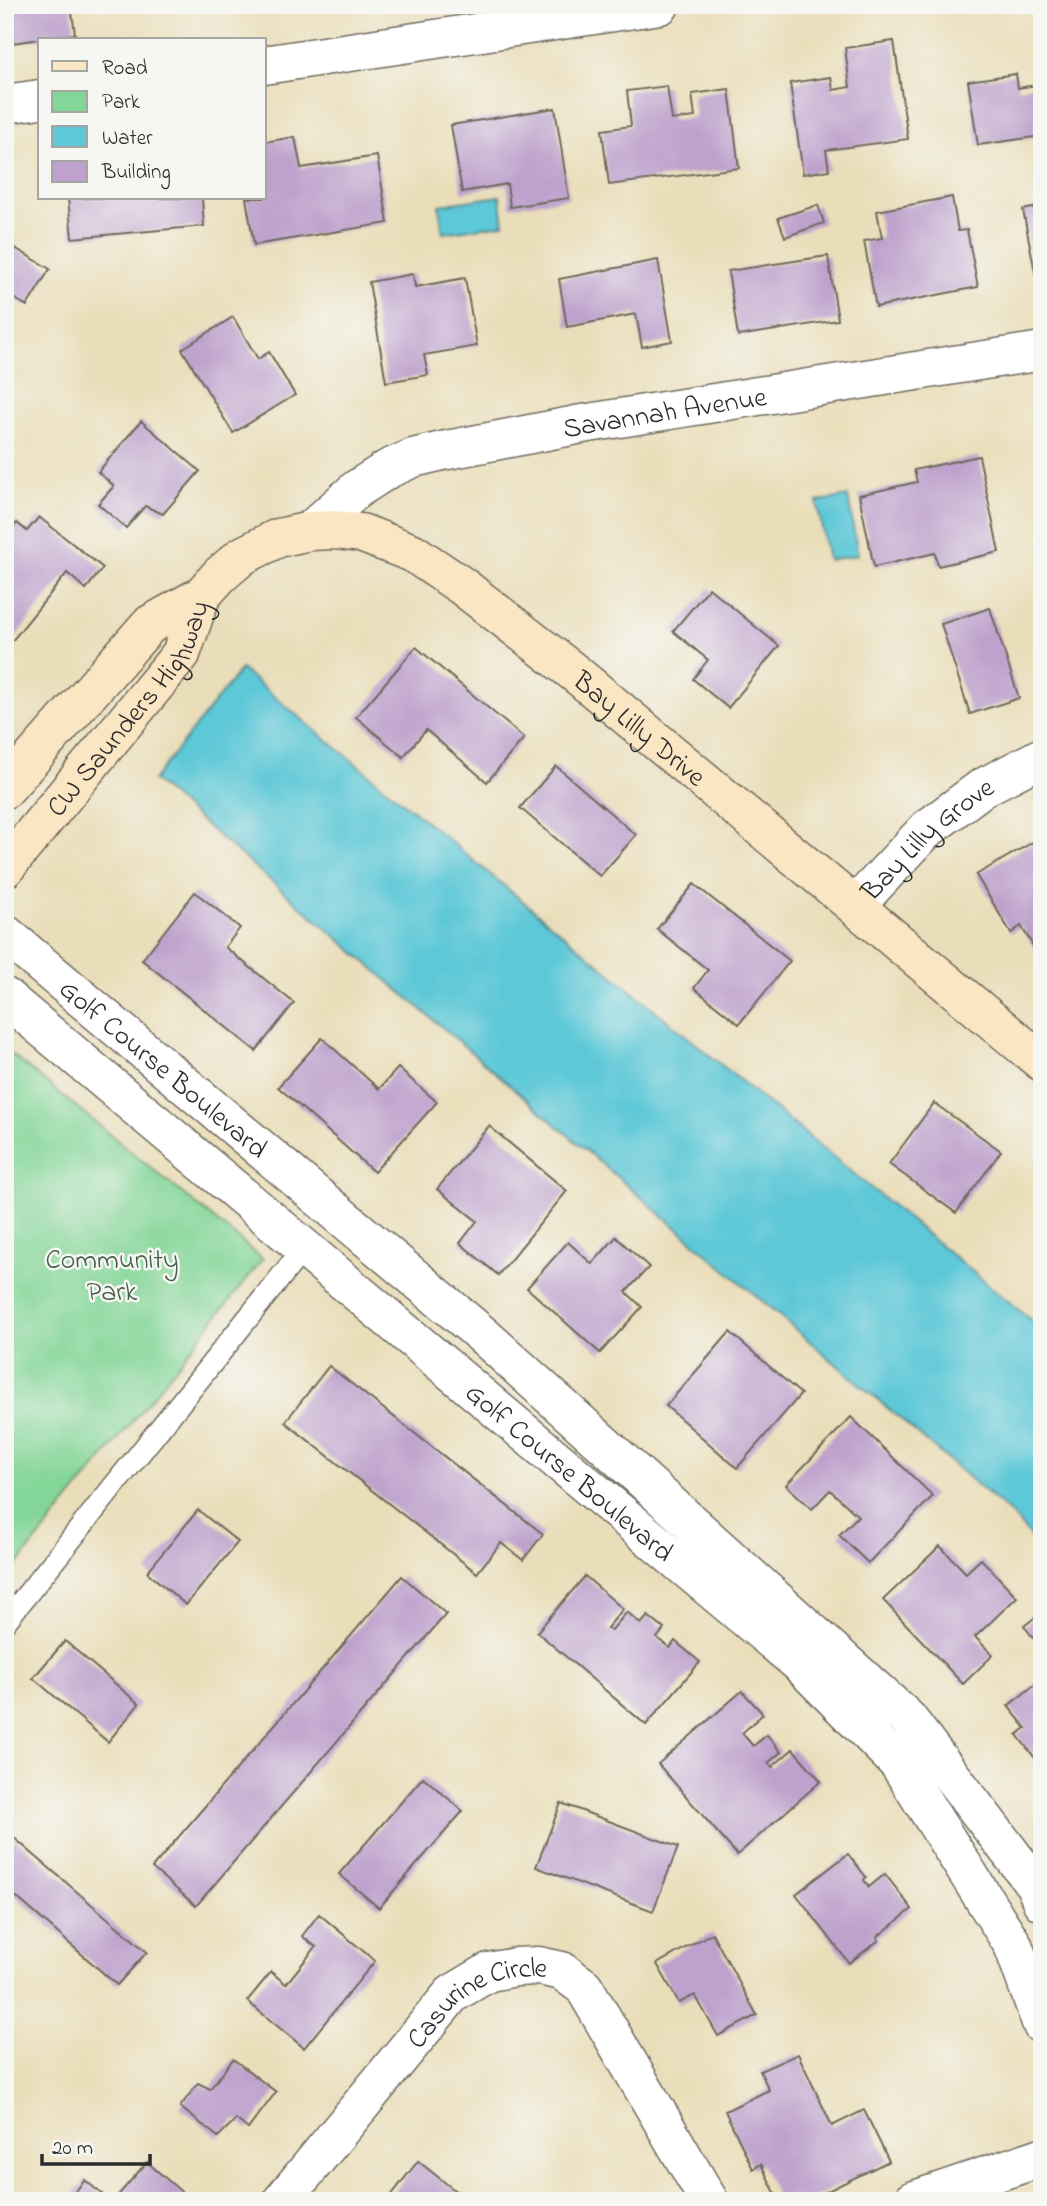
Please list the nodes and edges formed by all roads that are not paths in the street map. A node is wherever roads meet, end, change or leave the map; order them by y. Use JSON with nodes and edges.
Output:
{"nodes":[{"id":1,"x":660,"y":5,"type":"edge"},
{"id":2,"x":266,"y":65,"type":"edge"},
{"id":3,"x":38,"y":99,"type":"edge"},
{"id":4,"x":5,"y":104,"type":"edge"},
{"id":5,"x":1042,"y":351,"type":"edge"},
{"id":6,"x":310,"y":531,"type":"junction"},
{"id":7,"x":201,"y":596,"type":"junction"},
{"id":8,"x":1042,"y":757,"type":"edge"},
{"id":9,"x":5,"y":789,"type":"edge"},
{"id":10,"x":5,"y":868,"type":"edge"},
{"id":11,"x":856,"y":905,"type":"junction"},
{"id":12,"x":5,"y":934,"type":"edge"},
{"id":13,"x":5,"y":998,"type":"edge"},
{"id":14,"x":1042,"y":1062,"type":"edge"},
{"id":15,"x":304,"y":1248,"type":"junction"},
{"id":16,"x":5,"y":1622,"type":"edge"},
{"id":17,"x":1042,"y":1902,"type":"edge"},
{"id":18,"x":1042,"y":2025,"type":"edge"},
{"id":19,"x":1042,"y":2157,"type":"edge"},
{"id":20,"x":282,"y":2201,"type":"edge"},
{"id":21,"x":709,"y":2201,"type":"edge"},
{"id":22,"x":912,"y":2201,"type":"edge"}],
"edges":[{"from":1,"to":2,"type":"street"},
{"from":3,"to":4,"type":"street"},
{"from":5,"to":6,"type":"street","name":"Savannah Avenue"},
{"from":6,"to":7,"type":"main road","name":"Bay Lilly Drive"},
{"from":6,"to":11,"type":"main road","name":"Bay Lilly Drive"},
{"from":7,"to":9,"type":"main road","name":"CW Saunders Highway"},
{"from":7,"to":10,"type":"main road","name":"CW Saunders Highway"},
{"from":8,"to":11,"type":"street","name":"Bay Lilly Grove"},
{"from":11,"to":14,"type":"main road","name":"Bay Lilly Drive"},
{"from":12,"to":17,"type":"street","name":"Golf Course Boulevard"},
{"from":13,"to":15,"type":"street","name":"Golf Course Boulevard"},
{"from":15,"to":16,"type":"lane"},
{"from":15,"to":18,"type":"street","name":"Golf Course Boulevard"},
{"from":19,"to":22,"type":"street"},
{"from":20,"to":21,"type":"street","name":"Casurine Circle"}]}
